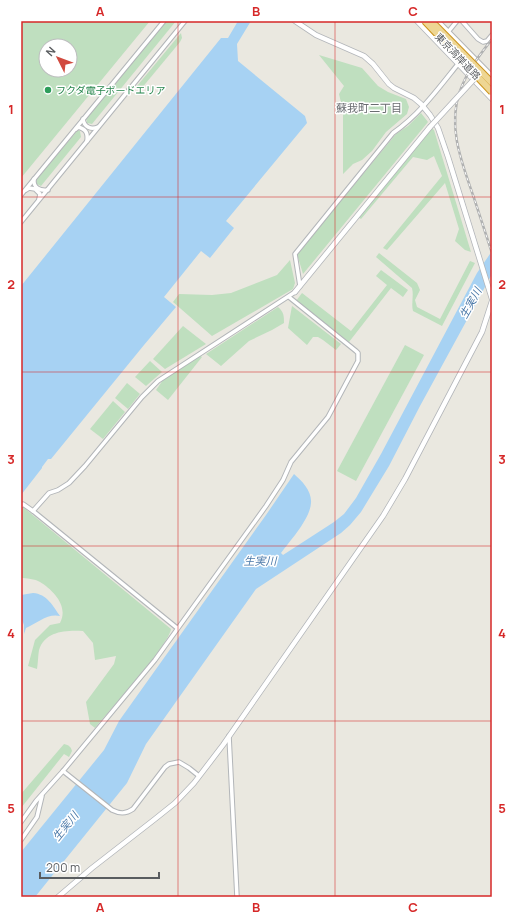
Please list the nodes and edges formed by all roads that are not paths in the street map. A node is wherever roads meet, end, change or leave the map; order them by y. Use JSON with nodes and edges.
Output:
{"nodes":[{"id":1,"x":164,"y":21,"type":"edge"},
{"id":2,"x":185,"y":21,"type":"edge"},
{"id":3,"x":295,"y":21,"type":"edge"},
{"id":4,"x":418,"y":21,"type":"edge"},
{"id":5,"x":425,"y":21,"type":"edge"},
{"id":6,"x":432,"y":21,"type":"edge"},
{"id":7,"x":438,"y":21,"type":"edge"},
{"id":8,"x":457,"y":21,"type":"edge"},
{"id":9,"x":462,"y":21,"type":"edge"},
{"id":10,"x":469,"y":21,"type":"edge"},
{"id":11,"x":466,"y":25,"type":"junction"},
{"id":12,"x":448,"y":32,"type":"junction"},
{"id":13,"x":492,"y":35,"type":"edge"},
{"id":14,"x":458,"y":64,"type":"junction"},
{"id":15,"x":477,"y":76,"type":"junction"},
{"id":16,"x":492,"y":76,"type":"edge"},
{"id":17,"x":492,"y":83,"type":"edge"},
{"id":18,"x":492,"y":92,"type":"edge"},
{"id":19,"x":492,"y":99,"type":"edge"},
{"id":20,"x":423,"y":106,"type":"junction"},
{"id":21,"x":83,"y":119,"type":"junction"},
{"id":22,"x":99,"y":127,"type":"junction"},
{"id":23,"x":75,"y":129,"type":"junction"},
{"id":24,"x":87,"y":142,"type":"junction"},
{"id":25,"x":34,"y":179,"type":"junction"},
{"id":26,"x":25,"y":190,"type":"junction"},
{"id":27,"x":48,"y":190,"type":"junction"},
{"id":28,"x":21,"y":196,"type":"edge"},
{"id":29,"x":39,"y":201,"type":"junction"},
{"id":30,"x":21,"y":222,"type":"edge"},
{"id":31,"x":300,"y":286,"type":"junction"},
{"id":32,"x":295,"y":292,"type":"joint"},
{"id":33,"x":289,"y":297,"type":"junction"},
{"id":34,"x":492,"y":300,"type":"edge"},
{"id":35,"x":21,"y":506,"type":"edge"},
{"id":36,"x":33,"y":511,"type":"junction"},
{"id":37,"x":177,"y":628,"type":"junction"},
{"id":38,"x":229,"y":736,"type":"junction"},
{"id":39,"x":63,"y":771,"type":"junction"},
{"id":40,"x":199,"y":776,"type":"junction"},
{"id":41,"x":42,"y":795,"type":"junction"},
{"id":42,"x":21,"y":822,"type":"edge"},
{"id":43,"x":21,"y":840,"type":"edge"},
{"id":44,"x":58,"y":897,"type":"edge"},
{"id":45,"x":237,"y":897,"type":"edge"}],
"edges":[{"from":1,"to":21,"type":"street"},
{"from":2,"to":22,"type":"street"},
{"from":3,"to":20,"type":"street"},
{"from":4,"to":14,"type":"street"},
{"from":5,"to":15,"type":"highway","name":"東京湾岸道路","bridge":true},
{"from":6,"to":17,"type":"highway","name":"東京湾岸道路","bridge":true},
{"from":7,"to":12,"type":"street"},
{"from":8,"to":12,"type":"street"},
{"from":9,"to":11,"type":"street"},
{"from":10,"to":11,"type":"street"},
{"from":11,"to":13,"type":"street"},
{"from":12,"to":16,"type":"street"},
{"from":14,"to":19,"type":"street"},
{"from":14,"to":20,"type":"street"},
{"from":15,"to":18,"type":"highway","name":"東京湾岸道路","bridge":true},
{"from":15,"to":31,"type":"street","bridge":true},
{"from":20,"to":31,"type":"street"},
{"from":20,"to":34,"type":"street"},
{"from":21,"to":22,"type":"street"},
{"from":21,"to":23,"type":"street"},
{"from":22,"to":24,"type":"street"},
{"from":23,"to":24,"type":"street"},
{"from":23,"to":25,"type":"street"},
{"from":24,"to":27,"type":"street"},
{"from":25,"to":26,"type":"street"},
{"from":25,"to":27,"type":"street"},
{"from":26,"to":28,"type":"street"},
{"from":26,"to":29,"type":"street"},
{"from":27,"to":29,"type":"street"},
{"from":29,"to":30,"type":"street"},
{"from":31,"to":32,"type":"street"},
{"from":32,"to":33,"type":"street"},
{"from":33,"to":36,"type":"street"},
{"from":33,"to":37,"type":"street"},
{"from":34,"to":38,"type":"street"},
{"from":35,"to":36,"type":"street"},
{"from":36,"to":37,"type":"street"},
{"from":37,"to":39,"type":"street"},
{"from":38,"to":40,"type":"street"},
{"from":38,"to":45,"type":"street"},
{"from":39,"to":40,"type":"street"},
{"from":39,"to":41,"type":"street"},
{"from":40,"to":44,"type":"street"},
{"from":41,"to":42,"type":"street"},
{"from":41,"to":43,"type":"street"}]}
